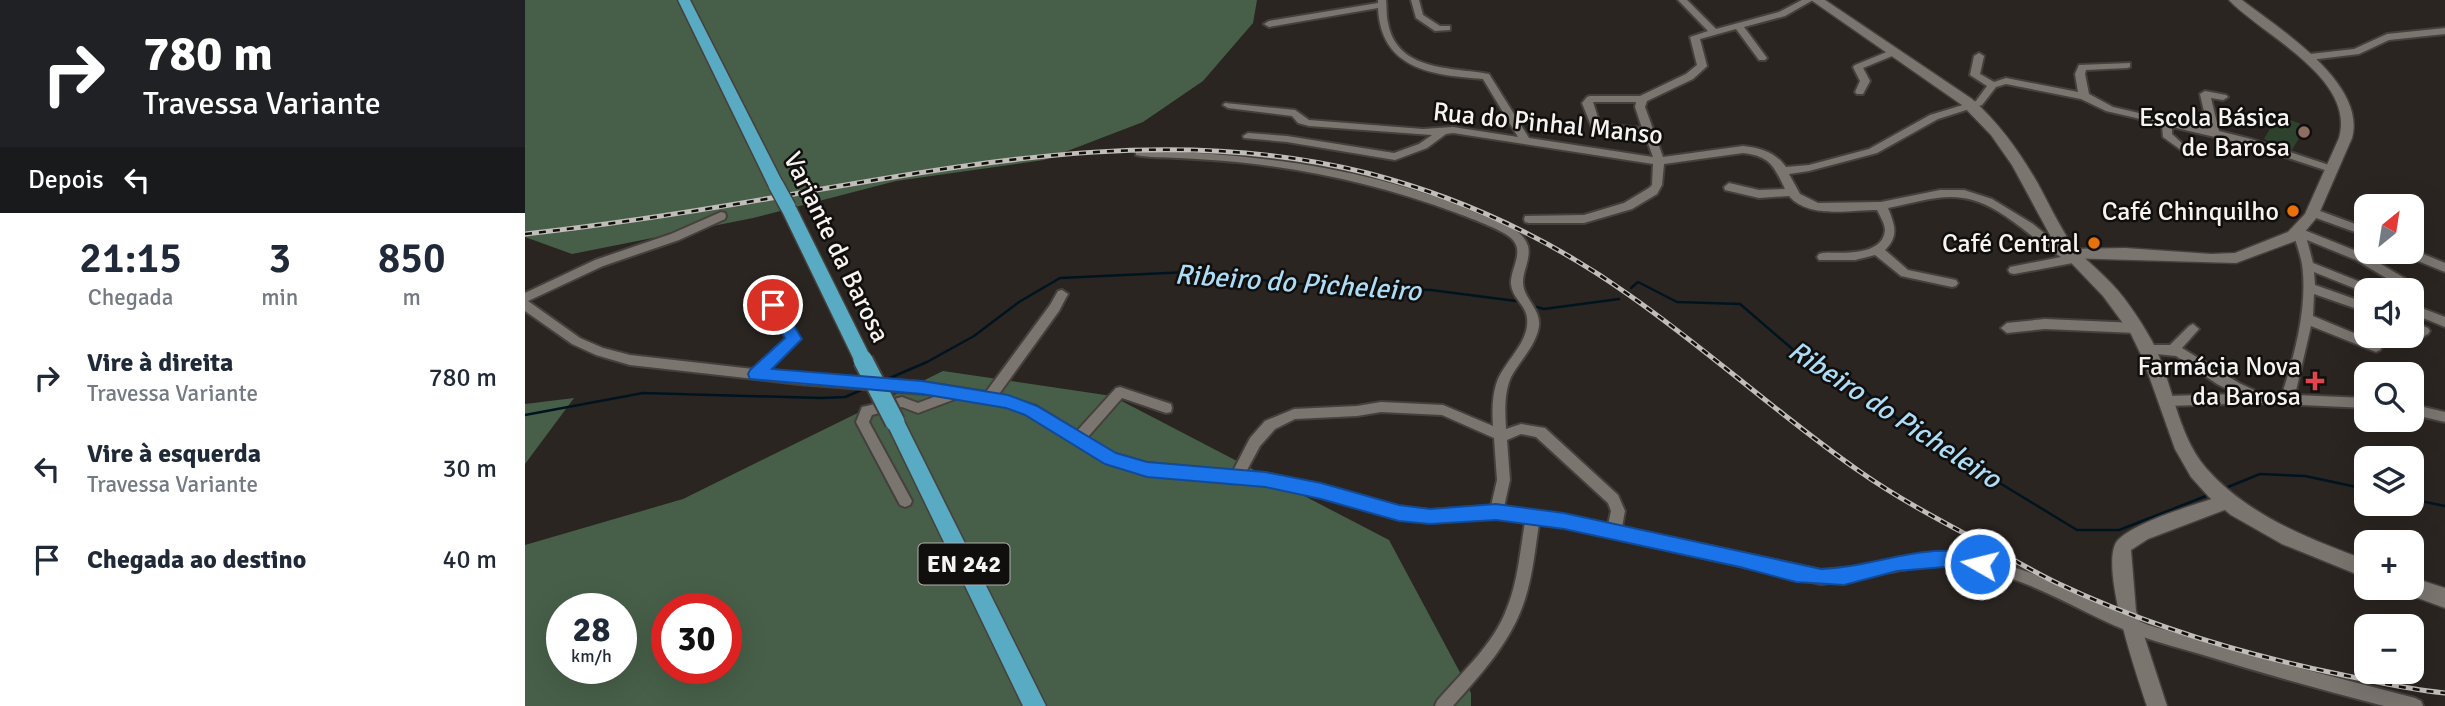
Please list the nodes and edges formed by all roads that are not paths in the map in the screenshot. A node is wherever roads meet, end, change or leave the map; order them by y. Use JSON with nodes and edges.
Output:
{"nodes":[{"id":1,"x":684,"y":0,"type":"edge"},
{"id":2,"x":1415,"y":0,"type":"edge"},
{"id":3,"x":1682,"y":0,"type":"edge"},
{"id":4,"x":1809,"y":0,"type":"edge"},
{"id":5,"x":1817,"y":0,"type":"edge"},
{"id":6,"x":2235,"y":0,"type":"edge"},
{"id":7,"x":1381,"y":2,"type":"edge"},
{"id":8,"x":1269,"y":24,"type":"dead end"},
{"id":9,"x":1739,"y":26,"type":"junction"},
{"id":10,"x":1447,"y":28,"type":"dead end"},
{"id":11,"x":2445,"y":31,"type":"edge"},
{"id":12,"x":1714,"y":32,"type":"junction"},
{"id":13,"x":1894,"y":52,"type":"junction"},
{"id":14,"x":1979,"y":56,"type":"dead end"},
{"id":15,"x":2310,"y":57,"type":"junction"},
{"id":16,"x":1762,"y":58,"type":"dead end"},
{"id":17,"x":2127,"y":65,"type":"dead end"},
{"id":18,"x":1993,"y":85,"type":"junction"},
{"id":19,"x":1860,"y":92,"type":"dead end"},
{"id":20,"x":2084,"y":96,"type":"junction"},
{"id":21,"x":2223,"y":97,"type":"dead end"},
{"id":22,"x":1641,"y":99,"type":"junction"},
{"id":23,"x":1229,"y":105,"type":"dead end"},
{"id":24,"x":1972,"y":106,"type":"junction"},
{"id":25,"x":2167,"y":124,"type":"junction"},
{"id":26,"x":1442,"y":132,"type":"junction"},
{"id":27,"x":1649,"y":132,"type":"junction"},
{"id":28,"x":2214,"y":133,"type":"junction"},
{"id":29,"x":1248,"y":136,"type":"dead end"},
{"id":30,"x":1526,"y":142,"type":"junction"},
{"id":31,"x":2181,"y":147,"type":"dead end"},
{"id":32,"x":1140,"y":153,"type":"dead end"},
{"id":33,"x":1659,"y":161,"type":"junction"},
{"id":34,"x":2331,"y":169,"type":"junction"},
{"id":35,"x":1784,"y":171,"type":"junction"},
{"id":36,"x":1729,"y":187,"type":"dead end"},
{"id":37,"x":1790,"y":192,"type":"junction"},
{"id":38,"x":1881,"y":206,"type":"junction"},
{"id":39,"x":2312,"y":212,"type":"junction"},
{"id":40,"x":721,"y":216,"type":"dead end"},
{"id":41,"x":1529,"y":219,"type":"dead end"},
{"id":42,"x":2354,"y":228,"type":"edge"},
{"id":43,"x":2299,"y":232,"type":"junction"},
{"id":44,"x":1878,"y":251,"type":"junction"},
{"id":45,"x":2072,"y":256,"type":"junction"},
{"id":46,"x":1823,"y":257,"type":"dead end"},
{"id":47,"x":2424,"y":259,"type":"edge"},
{"id":48,"x":2307,"y":265,"type":"junction"},
{"id":49,"x":2445,"y":268,"type":"edge"},
{"id":50,"x":2014,"y":271,"type":"dead end"},
{"id":51,"x":2395,"y":278,"type":"edge"},
{"id":52,"x":1952,"y":283,"type":"dead end"},
{"id":53,"x":2354,"y":284,"type":"edge"},
{"id":54,"x":2308,"y":287,"type":"junction"},
{"id":55,"x":1062,"y":294,"type":"dead end"},
{"id":56,"x":525,"y":298,"type":"edge"},
{"id":57,"x":2354,"y":304,"type":"edge"},
{"id":58,"x":525,"y":305,"type":"edge"},
{"id":59,"x":773,"y":305,"type":"dead end"},
{"id":60,"x":2424,"y":314,"type":"edge"},
{"id":61,"x":2305,"y":318,"type":"junction"},
{"id":62,"x":2445,"y":323,"type":"edge"},
{"id":63,"x":2007,"y":328,"type":"dead end"},
{"id":64,"x":2136,"y":328,"type":"junction"},
{"id":65,"x":2193,"y":329,"type":"dead end"},
{"id":66,"x":2354,"y":338,"type":"edge"},
{"id":67,"x":2146,"y":348,"type":"junction"},
{"id":68,"x":2174,"y":349,"type":"junction"},
{"id":69,"x":756,"y":374,"type":"junction"},
{"id":70,"x":958,"y":393,"type":"junction"},
{"id":71,"x":989,"y":398,"type":"junction"},
{"id":72,"x":2260,"y":398,"type":"junction"},
{"id":73,"x":2287,"y":399,"type":"junction"},
{"id":74,"x":2167,"y":401,"type":"junction"},
{"id":75,"x":2354,"y":402,"type":"edge"},
{"id":76,"x":1166,"y":408,"type":"dead end"},
{"id":77,"x":2424,"y":413,"type":"edge"},
{"id":78,"x":2445,"y":417,"type":"edge"},
{"id":79,"x":1502,"y":436,"type":"junction"},
{"id":80,"x":1078,"y":439,"type":"junction"},
{"id":81,"x":1236,"y":477,"type":"junction"},
{"id":82,"x":2221,"y":494,"type":"junction"},
{"id":83,"x":905,"y":501,"type":"dead end"},
{"id":84,"x":1496,"y":512,"type":"junction"},
{"id":85,"x":1533,"y":517,"type":"junction"},
{"id":86,"x":1614,"y":531,"type":"junction"},
{"id":87,"x":2354,"y":564,"type":"edge"},
{"id":88,"x":2424,"y":591,"type":"edge"},
{"id":89,"x":2445,"y":598,"type":"edge"},
{"id":90,"x":2131,"y":625,"type":"junction"},
{"id":91,"x":1035,"y":706,"type":"edge"},
{"id":92,"x":1443,"y":706,"type":"edge"},
{"id":93,"x":2157,"y":706,"type":"edge"},
{"id":94,"x":2415,"y":706,"type":"edge"}],
"edges":[{"from":1,"to":91,"type":"main road","name":"Variante da Barosa","number":"EN 242","bridge":true},
{"from":2,"to":10,"type":"street"},
{"from":3,"to":12,"type":"street"},
{"from":4,"to":9,"type":"street"},
{"from":5,"to":13,"type":"main road"},
{"from":6,"to":15,"type":"street"},
{"from":7,"to":8,"type":"street"},
{"from":7,"to":30,"type":"street"},
{"from":9,"to":12,"type":"street"},
{"from":9,"to":16,"type":"street"},
{"from":11,"to":15,"type":"street"},
{"from":12,"to":22,"type":"street"},
{"from":13,"to":19,"type":"street"},
{"from":13,"to":24,"type":"main road"},
{"from":14,"to":18,"type":"street"},
{"from":15,"to":34,"type":"street"},
{"from":17,"to":20,"type":"street"},
{"from":18,"to":20,"type":"street"},
{"from":18,"to":24,"type":"street"},
{"from":20,"to":25,"type":"street"},
{"from":21,"to":28,"type":"street"},
{"from":22,"to":27,"type":"street"},
{"from":22,"to":27,"type":"street"},
{"from":23,"to":26,"type":"street","name":"Rua do Pinhal Manso"},
{"from":24,"to":35,"type":"street"},
{"from":24,"to":45,"type":"main road"},
{"from":25,"to":28,"type":"street"},
{"from":25,"to":31,"type":"street"},
{"from":26,"to":29,"type":"street"},
{"from":26,"to":30,"type":"street","name":"Rua do Pinhal Manso"},
{"from":27,"to":33,"type":"street"},
{"from":28,"to":34,"type":"street"},
{"from":30,"to":33,"type":"street","name":"Rua do Pinhal Manso"},
{"from":32,"to":79,"type":"street"},
{"from":33,"to":35,"type":"street","name":"Rua do Pinhal Manso"},
{"from":33,"to":41,"type":"street"},
{"from":34,"to":39,"type":"street"},
{"from":35,"to":37,"type":"street"},
{"from":36,"to":37,"type":"street"},
{"from":37,"to":38,"type":"street"},
{"from":38,"to":44,"type":"street"},
{"from":38,"to":45,"type":"street"},
{"from":39,"to":42,"type":"street"},
{"from":39,"to":43,"type":"street"},
{"from":40,"to":56,"type":"street"},
{"from":43,"to":45,"type":"street"},
{"from":43,"to":48,"type":"street"},
{"from":43,"to":51,"type":"street"},
{"from":44,"to":46,"type":"street"},
{"from":44,"to":52,"type":"street"},
{"from":45,"to":50,"type":"street"},
{"from":45,"to":64,"type":"main road"},
{"from":47,"to":49,"type":"street"},
{"from":48,"to":53,"type":"street"},
{"from":48,"to":54,"type":"street"},
{"from":54,"to":57,"type":"street"},
{"from":54,"to":61,"type":"street"},
{"from":55,"to":71,"type":"street"},
{"from":58,"to":69,"type":"street"},
{"from":59,"to":69,"type":"street"},
{"from":60,"to":62,"type":"street"},
{"from":61,"to":66,"type":"street"},
{"from":61,"to":73,"type":"street"},
{"from":63,"to":64,"type":"street"},
{"from":64,"to":67,"type":"main road"},
{"from":65,"to":68,"type":"street"},
{"from":67,"to":68,"type":"street"},
{"from":67,"to":74,"type":"main road"},
{"from":68,"to":72,"type":"street"},
{"from":69,"to":70,"type":"street"},
{"from":70,"to":71,"type":"street"},
{"from":70,"to":83,"type":"street"},
{"from":71,"to":80,"type":"street"},
{"from":72,"to":73,"type":"street"},
{"from":72,"to":74,"type":"street"},
{"from":73,"to":75,"type":"street"},
{"from":74,"to":82,"type":"main road"},
{"from":76,"to":80,"type":"street"},
{"from":77,"to":78,"type":"street"},
{"from":79,"to":81,"type":"street"},
{"from":79,"to":84,"type":"street"},
{"from":79,"to":86,"type":"street"},
{"from":80,"to":81,"type":"street"},
{"from":81,"to":84,"type":"street"},
{"from":82,"to":87,"type":"main road"},
{"from":82,"to":90,"type":"street"},
{"from":84,"to":85,"type":"street"},
{"from":85,"to":86,"type":"street"},
{"from":85,"to":92,"type":"street"},
{"from":86,"to":90,"type":"street"},
{"from":88,"to":89,"type":"main road"},
{"from":90,"to":93,"type":"street"},
{"from":90,"to":94,"type":"street"}]}
